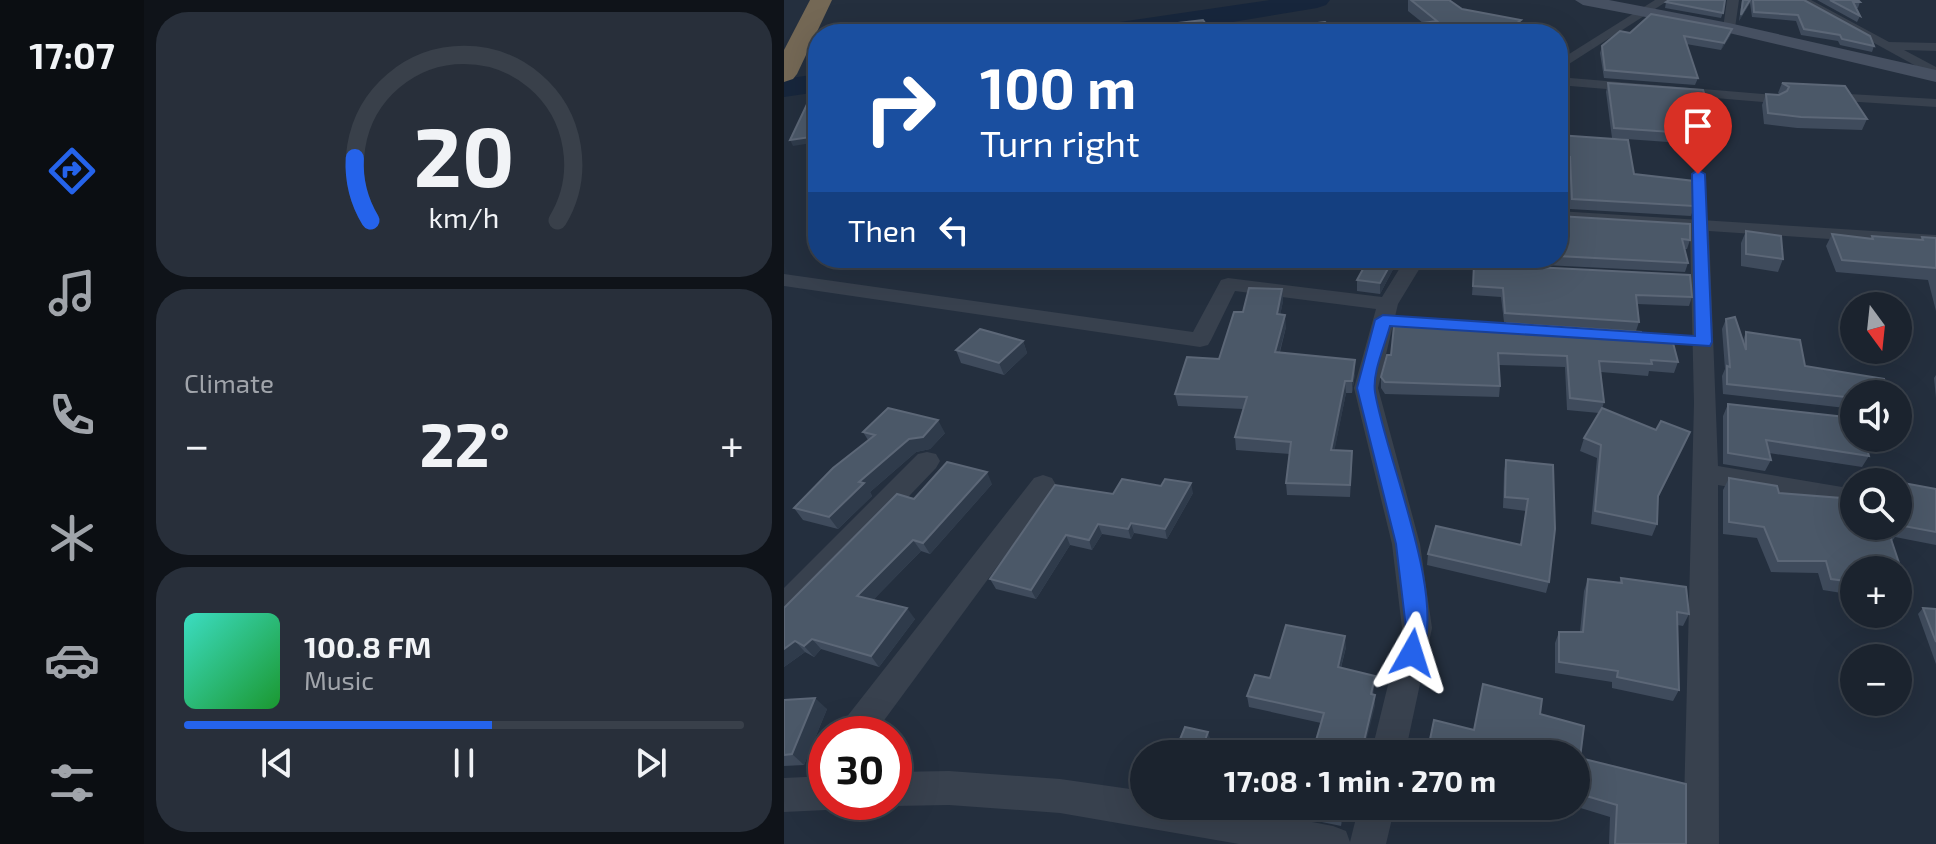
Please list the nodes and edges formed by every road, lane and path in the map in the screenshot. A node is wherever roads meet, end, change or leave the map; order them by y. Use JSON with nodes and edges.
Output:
{"nodes":[{"id":1,"x":821,"y":0,"type":"edge"},
{"id":2,"x":1583,"y":0,"type":"edge"},
{"id":3,"x":1663,"y":0,"type":"edge"},
{"id":4,"x":1733,"y":0,"type":"edge"},
{"id":5,"x":1802,"y":0,"type":"edge"},
{"id":6,"x":1644,"y":12,"type":"junction"},
{"id":7,"x":809,"y":24,"type":"edge"},
{"id":8,"x":808,"y":26,"type":"edge"},
{"id":9,"x":1729,"y":28,"type":"junction"},
{"id":10,"x":1884,"y":46,"type":"junction"},
{"id":11,"x":1936,"y":47,"type":"edge"},
{"id":12,"x":1568,"y":61,"type":"edge"},
{"id":13,"x":784,"y":74,"type":"edge"},
{"id":14,"x":1936,"y":75,"type":"edge"},
{"id":15,"x":1568,"y":82,"type":"edge"},
{"id":16,"x":1849,"y":98,"type":"edge"},
{"id":17,"x":1775,"y":99,"type":"edge"},
{"id":18,"x":1936,"y":103,"type":"edge"},
{"id":19,"x":1698,"y":174,"type":"dead end"},
{"id":20,"x":1568,"y":216,"type":"edge"},
{"id":21,"x":1699,"y":223,"type":"junction"},
{"id":22,"x":1933,"y":240,"type":"edge"},
{"id":23,"x":1410,"y":268,"type":"edge"},
{"id":24,"x":1492,"y":268,"type":"edge"},
{"id":25,"x":1503,"y":269,"type":"edge"},
{"id":26,"x":784,"y":280,"type":"edge"},
{"id":27,"x":1386,"y":312,"type":"junction"},
{"id":28,"x":1536,"y":331,"type":"edge"},
{"id":29,"x":1643,"y":338,"type":"edge"},
{"id":30,"x":1704,"y":342,"type":"junction"},
{"id":31,"x":1706,"y":403,"type":"junction"},
{"id":32,"x":1735,"y":406,"type":"edge"},
{"id":33,"x":927,"y":461,"type":"dead end"},
{"id":34,"x":1703,"y":473,"type":"junction"},
{"id":35,"x":1043,"y":485,"type":"dead end"},
{"id":36,"x":1840,"y":497,"type":"edge"},
{"id":37,"x":784,"y":607,"type":"edge"},
{"id":38,"x":868,"y":716,"type":"edge"},
{"id":39,"x":1391,"y":740,"type":"edge"},
{"id":40,"x":912,"y":788,"type":"edge"},
{"id":41,"x":1374,"y":820,"type":"edge"},
{"id":42,"x":1333,"y":844,"type":"edge"},
{"id":43,"x":1368,"y":844,"type":"edge"},
{"id":44,"x":1701,"y":844,"type":"edge"}],
"edges":[{"from":1,"to":7,"type":"highway"},
{"from":2,"to":6,"type":"street"},
{"from":3,"to":6,"type":"street"},
{"from":4,"to":9,"type":"street"},
{"from":5,"to":10,"type":"street"},
{"from":6,"to":9,"type":"street"},
{"from":6,"to":12,"type":"street"},
{"from":8,"to":13,"type":"highway"},
{"from":9,"to":14,"type":"street"},
{"from":10,"to":11,"type":"street"},
{"from":10,"to":14,"type":"street"},
{"from":15,"to":17,"type":"street"},
{"from":16,"to":18,"type":"street"},
{"from":19,"to":21,"type":"lane"},
{"from":20,"to":21,"type":"street"},
{"from":21,"to":22,"type":"street"},
{"from":21,"to":30,"type":"street"},
{"from":23,"to":27,"type":"street"},
{"from":24,"to":25,"type":"lane"},
{"from":26,"to":27,"type":"street"},
{"from":27,"to":28,"type":"lane"},
{"from":27,"to":39,"type":"street"},
{"from":29,"to":30,"type":"lane"},
{"from":30,"to":31,"type":"street"},
{"from":31,"to":32,"type":"street"},
{"from":31,"to":34,"type":"street"},
{"from":33,"to":37,"type":"street"},
{"from":34,"to":36,"type":"street"},
{"from":34,"to":44,"type":"street"},
{"from":35,"to":38,"type":"street"},
{"from":40,"to":42,"type":"street"},
{"from":41,"to":43,"type":"street"}]}
